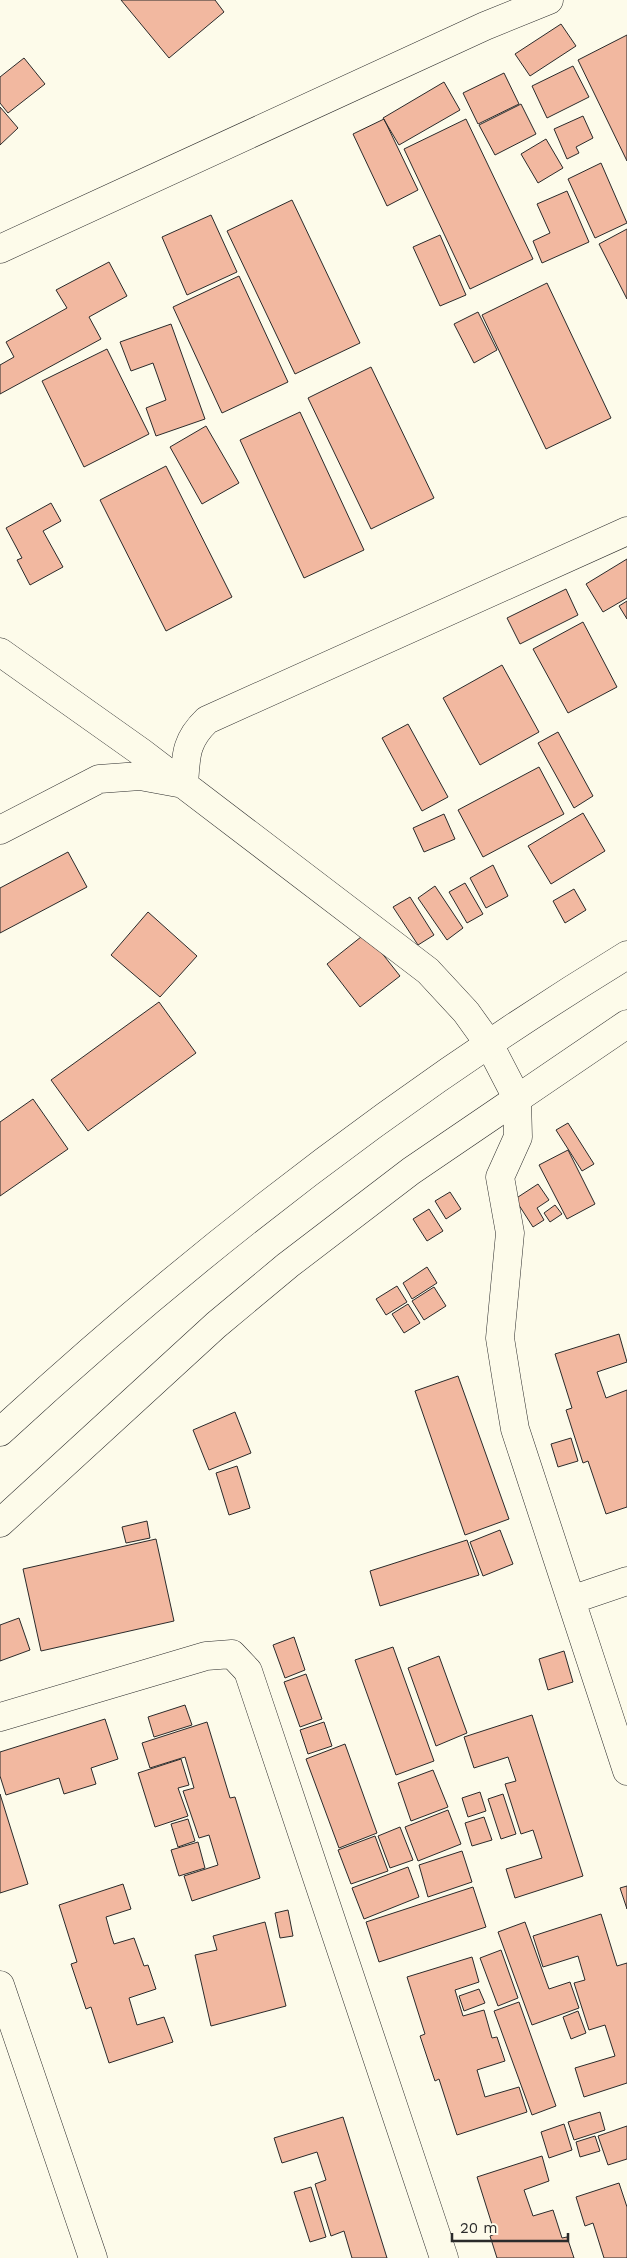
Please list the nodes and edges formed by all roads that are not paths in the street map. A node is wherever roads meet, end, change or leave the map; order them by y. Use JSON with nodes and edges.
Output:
{"nodes":[{"id":1,"x":549,"y":0,"type":"edge"},
{"id":2,"x":0,"y":250,"type":"edge"},
{"id":3,"x":627,"y":531,"type":"edge"},
{"id":4,"x":0,"y":652,"type":"edge"},
{"id":5,"x":184,"y":785,"type":"junction"},
{"id":6,"x":0,"y":830,"type":"edge"},
{"id":7,"x":627,"y":956,"type":"edge"},
{"id":8,"x":627,"y":1024,"type":"edge"},
{"id":9,"x":489,"y":1044,"type":"junction"},
{"id":10,"x":518,"y":1098,"type":"junction"},
{"id":11,"x":0,"y":1432,"type":"edge"},
{"id":12,"x":0,"y":1523,"type":"edge"},
{"id":13,"x":627,"y":1581,"type":"edge"},
{"id":14,"x":571,"y":1600,"type":"junction"},
{"id":15,"x":0,"y":1717,"type":"edge"},
{"id":16,"x":627,"y":1771,"type":"edge"},
{"id":17,"x":0,"y":1985,"type":"edge"},
{"id":18,"x":93,"y":2258,"type":"edge"},
{"id":19,"x":444,"y":2258,"type":"edge"}],
"edges":[{"from":1,"to":2,"type":"main road"},
{"from":3,"to":5,"type":"main road"},
{"from":4,"to":5,"type":"main road"},
{"from":5,"to":6,"type":"main road"},
{"from":5,"to":9,"type":"main road"},
{"from":7,"to":9,"type":"main road"},
{"from":8,"to":10,"type":"main road"},
{"from":9,"to":10,"type":"main road"},
{"from":9,"to":11,"type":"main road"},
{"from":10,"to":12,"type":"main road"},
{"from":10,"to":14,"type":"main road"},
{"from":13,"to":14,"type":"main road"},
{"from":14,"to":16,"type":"main road"},
{"from":15,"to":19,"type":"main road"},
{"from":17,"to":18,"type":"main road"}]}
